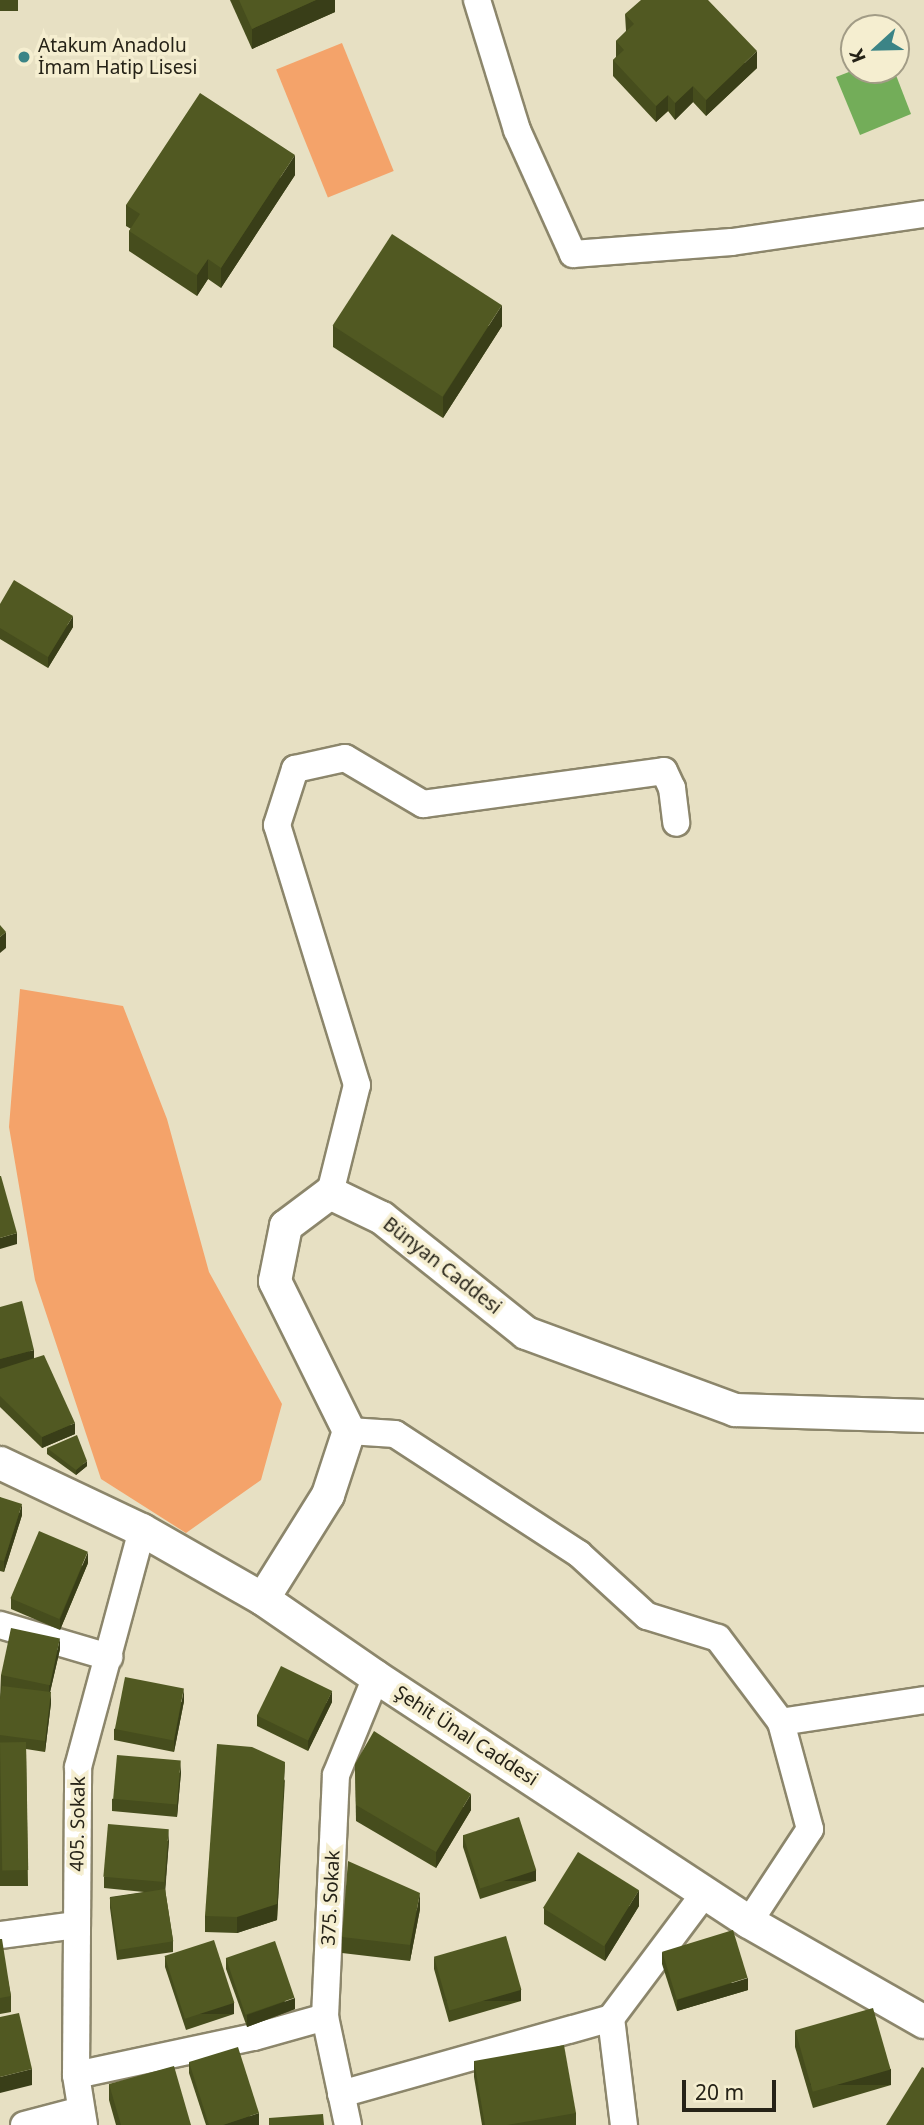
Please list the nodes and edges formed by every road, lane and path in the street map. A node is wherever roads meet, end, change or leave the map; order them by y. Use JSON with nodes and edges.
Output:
{"nodes":[{"id":1,"x":477,"y":0,"type":"edge"},
{"id":2,"x":924,"y":214,"type":"edge"},
{"id":3,"x":676,"y":823,"type":"dead end"},
{"id":4,"x":330,"y":1193,"type":"junction"},
{"id":5,"x":924,"y":1416,"type":"edge"},
{"id":6,"x":349,"y":1431,"type":"junction"},
{"id":7,"x":0,"y":1463,"type":"edge"},
{"id":8,"x":142,"y":1530,"type":"junction"},
{"id":9,"x":263,"y":1599,"type":"junction"},
{"id":10,"x":0,"y":1625,"type":"edge"},
{"id":11,"x":109,"y":1657,"type":"junction"},
{"id":12,"x":376,"y":1677,"type":"junction"},
{"id":13,"x":924,"y":1700,"type":"edge"},
{"id":14,"x":781,"y":1722,"type":"junction"},
{"id":15,"x":705,"y":1893,"type":"junction"},
{"id":16,"x":749,"y":1922,"type":"junction"},
{"id":17,"x":76,"y":1925,"type":"junction"},
{"id":18,"x":0,"y":1934,"type":"edge"},
{"id":19,"x":325,"y":2017,"type":"junction"},
{"id":20,"x":611,"y":2018,"type":"junction"},
{"id":21,"x":924,"y":2022,"type":"edge"},
{"id":22,"x":75,"y":2075,"type":"junction"},
{"id":23,"x":341,"y":2094,"type":"junction"},
{"id":24,"x":83,"y":2117,"type":"edge"},
{"id":25,"x":24,"y":2125,"type":"edge"},
{"id":26,"x":348,"y":2125,"type":"edge"},
{"id":27,"x":624,"y":2125,"type":"edge"}],
"edges":[{"from":1,"to":2,"type":"street"},
{"from":3,"to":4,"type":"street"},
{"from":4,"to":5,"type":"street","name":"Bünyan Caddesi"},
{"from":4,"to":6,"type":"street"},
{"from":6,"to":9,"type":"street"},
{"from":6,"to":14,"type":"street"},
{"from":7,"to":8,"type":"street","name":"Şehit Ünal Caddesi"},
{"from":8,"to":9,"type":"street","name":"Şehit Ünal Caddesi"},
{"from":8,"to":11,"type":"street","name":"405. Sokak"},
{"from":9,"to":12,"type":"street","name":"Şehit Ünal Caddesi"},
{"from":10,"to":11,"type":"street"},
{"from":11,"to":17,"type":"street","name":"405. Sokak"},
{"from":12,"to":15,"type":"street","name":"Şehit Ünal Caddesi"},
{"from":12,"to":19,"type":"street","name":"375. Sokak"},
{"from":13,"to":14,"type":"street"},
{"from":14,"to":16,"type":"street"},
{"from":15,"to":16,"type":"street","name":"Şehit Ünal Caddesi"},
{"from":15,"to":20,"type":"street"},
{"from":16,"to":21,"type":"street","name":"Şehit Ünal Caddesi"},
{"from":17,"to":18,"type":"street"},
{"from":17,"to":22,"type":"street","name":"405. Sokak"},
{"from":19,"to":22,"type":"street"},
{"from":19,"to":23,"type":"street","name":"375. Sokak"},
{"from":20,"to":23,"type":"street"},
{"from":20,"to":27,"type":"street"},
{"from":22,"to":24,"type":"street","name":"405. Sokak"},
{"from":23,"to":26,"type":"street","name":"375. Sokak"},
{"from":24,"to":25,"type":"street"}]}
